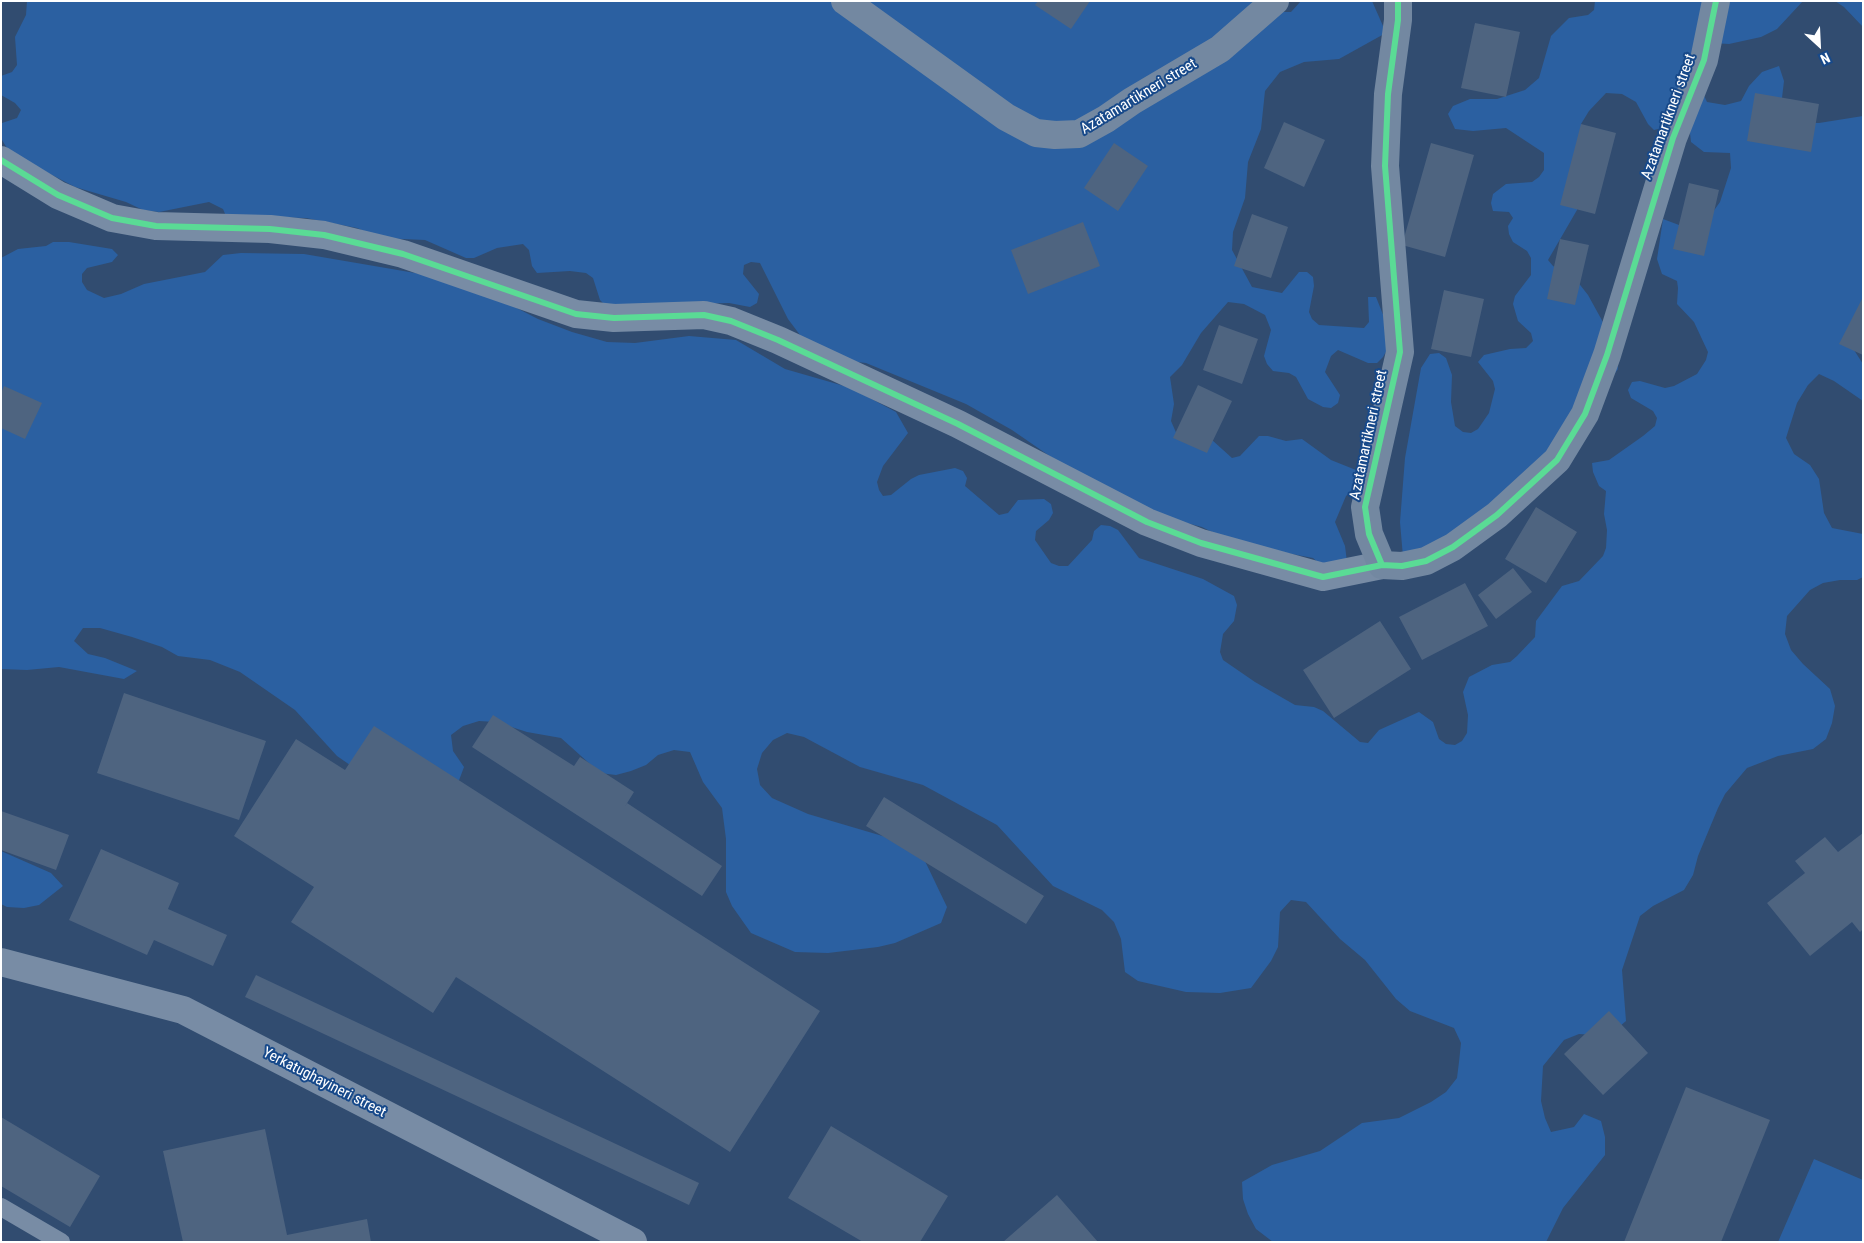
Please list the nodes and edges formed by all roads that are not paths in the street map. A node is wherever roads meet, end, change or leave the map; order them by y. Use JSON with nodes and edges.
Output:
{"nodes":[{"id":1,"x":845,"y":1,"type":"edge"},
{"id":2,"x":1275,"y":1,"type":"edge"},
{"id":3,"x":1398,"y":1,"type":"edge"},
{"id":4,"x":1716,"y":1,"type":"edge"},
{"id":5,"x":1,"y":160,"type":"edge"},
{"id":6,"x":1382,"y":565,"type":"junction"},
{"id":7,"x":1,"y":962,"type":"edge"},
{"id":8,"x":1,"y":1207,"type":"edge"},
{"id":9,"x":61,"y":1242,"type":"edge"},
{"id":10,"x":633,"y":1242,"type":"edge"}],
"edges":[{"from":1,"to":2,"type":"street","name":"Azatamartikneri street"},
{"from":3,"to":6,"type":"street","name":"Azatamartikneri street"},
{"from":4,"to":6,"type":"street","name":"Azatamartikneri street"},
{"from":5,"to":6,"type":"street"},
{"from":7,"to":10,"type":"street","name":"Yerkatughayineri street"},
{"from":8,"to":9,"type":"lane"}]}
